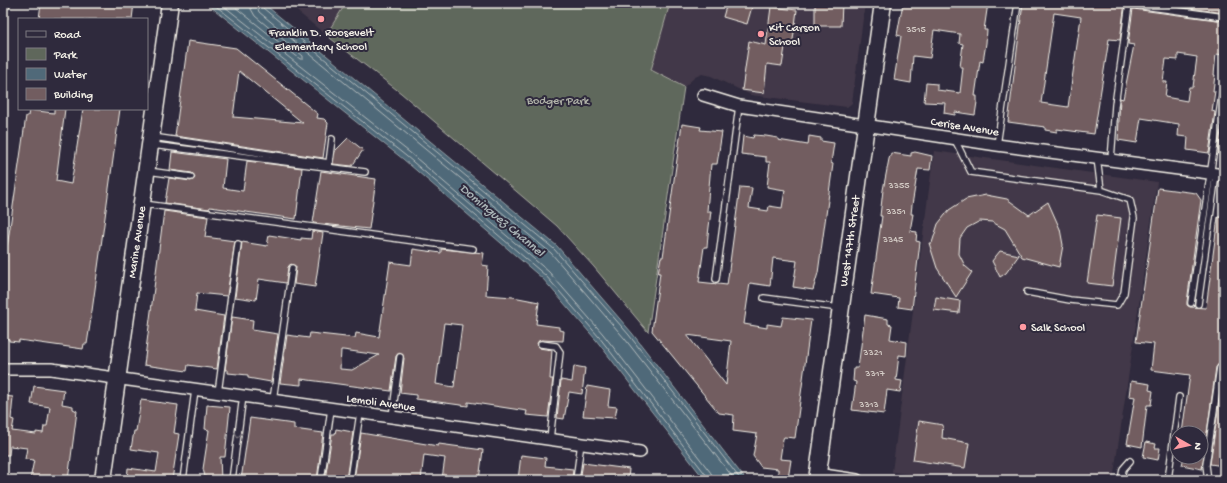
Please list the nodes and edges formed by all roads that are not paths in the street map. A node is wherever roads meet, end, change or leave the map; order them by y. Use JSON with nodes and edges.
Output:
{"nodes":[{"id":1,"x":170,"y":3,"type":"edge"},
{"id":2,"x":883,"y":3,"type":"edge"},
{"id":3,"x":1018,"y":3,"type":"edge"},
{"id":4,"x":1224,"y":17,"type":"edge"},
{"id":5,"x":1224,"y":82,"type":"edge"},
{"id":6,"x":703,"y":95,"type":"dead end"},
{"id":7,"x":738,"y":106,"type":"junction"},
{"id":8,"x":866,"y":125,"type":"junction"},
{"id":9,"x":954,"y":138,"type":"junction"},
{"id":10,"x":332,"y":139,"type":"dead end"},
{"id":11,"x":150,"y":141,"type":"junction"},
{"id":12,"x":997,"y":145,"type":"junction"},
{"id":13,"x":1097,"y":158,"type":"junction"},
{"id":14,"x":1111,"y":160,"type":"junction"},
{"id":15,"x":146,"y":171,"type":"junction"},
{"id":16,"x":365,"y":172,"type":"dead end"},
{"id":17,"x":1217,"y":174,"type":"edge"},
{"id":18,"x":191,"y":177,"type":"dead end"},
{"id":19,"x":1101,"y":190,"type":"junction"},
{"id":20,"x":142,"y":204,"type":"junction"},
{"id":21,"x":238,"y":244,"type":"dead end"},
{"id":22,"x":473,"y":249,"type":"dead end"},
{"id":23,"x":292,"y":268,"type":"dead end"},
{"id":24,"x":716,"y":279,"type":"dead end"},
{"id":25,"x":1027,"y":292,"type":"dead end"},
{"id":26,"x":764,"y":298,"type":"dead end"},
{"id":27,"x":1191,"y":303,"type":"dead end"},
{"id":28,"x":1198,"y":304,"type":"dead end"},
{"id":29,"x":839,"y":308,"type":"junction"},
{"id":30,"x":541,"y":344,"type":"dead end"},
{"id":31,"x":400,"y":356,"type":"dead end"},
{"id":32,"x":1220,"y":368,"type":"dead end"},
{"id":33,"x":3,"y":369,"type":"edge"},
{"id":34,"x":117,"y":379,"type":"junction"},
{"id":35,"x":195,"y":390,"type":"junction"},
{"id":36,"x":218,"y":393,"type":"junction"},
{"id":37,"x":243,"y":396,"type":"junction"},
{"id":38,"x":1179,"y":397,"type":"dead end"},
{"id":39,"x":273,"y":400,"type":"junction"},
{"id":40,"x":331,"y":409,"type":"junction"},
{"id":41,"x":360,"y":413,"type":"junction"},
{"id":42,"x":392,"y":417,"type":"junction"},
{"id":43,"x":550,"y":439,"type":"junction"},
{"id":44,"x":581,"y":443,"type":"junction"},
{"id":45,"x":640,"y":452,"type":"dead end"},
{"id":46,"x":1130,"y":461,"type":"dead end"},
{"id":47,"x":817,"y":477,"type":"edge"},
{"id":48,"x":103,"y":480,"type":"edge"},
{"id":49,"x":183,"y":480,"type":"edge"},
{"id":50,"x":232,"y":480,"type":"edge"},
{"id":51,"x":321,"y":480,"type":"edge"},
{"id":52,"x":350,"y":480,"type":"edge"},
{"id":53,"x":576,"y":480,"type":"edge"},
{"id":54,"x":858,"y":480,"type":"edge"},
{"id":55,"x":1121,"y":480,"type":"edge"},
{"id":56,"x":1168,"y":480,"type":"edge"},
{"id":57,"x":1208,"y":480,"type":"edge"}],
"edges":[{"from":1,"to":11,"type":"main road","name":"Marine Avenue"},
{"from":2,"to":8,"type":"main road","name":"West 147th Street"},
{"from":3,"to":12,"type":"lane"},
{"from":4,"to":14,"type":"lane"},
{"from":5,"to":17,"type":"lane"},
{"from":6,"to":7,"type":"street","name":"Cerise Avenue"},
{"from":7,"to":8,"type":"street","name":"Cerise Avenue"},
{"from":7,"to":24,"type":"lane"},
{"from":8,"to":9,"type":"street","name":"Cerise Avenue"},
{"from":8,"to":29,"type":"main road","name":"West 147th Street"},
{"from":9,"to":12,"type":"street","name":"Cerise Avenue"},
{"from":9,"to":19,"type":"lane"},
{"from":10,"to":11,"type":"lane"},
{"from":11,"to":15,"type":"main road","name":"Marine Avenue"},
{"from":11,"to":16,"type":"lane"},
{"from":12,"to":13,"type":"street","name":"Cerise Avenue"},
{"from":13,"to":14,"type":"street","name":"Cerise Avenue"},
{"from":13,"to":19,"type":"lane"},
{"from":14,"to":17,"type":"street","name":"Cerise Avenue"},
{"from":15,"to":18,"type":"lane"},
{"from":15,"to":20,"type":"main road","name":"Marine Avenue"},
{"from":17,"to":27,"type":"lane"},
{"from":17,"to":28,"type":"lane"},
{"from":19,"to":25,"type":"lane"},
{"from":20,"to":22,"type":"lane"},
{"from":20,"to":34,"type":"main road","name":"Marine Avenue"},
{"from":21,"to":36,"type":"lane"},
{"from":23,"to":39,"type":"lane"},
{"from":26,"to":29,"type":"lane"},
{"from":29,"to":47,"type":"main road","name":"West 147th Street"},
{"from":30,"to":43,"type":"lane"},
{"from":31,"to":42,"type":"lane"},
{"from":32,"to":57,"type":"lane"},
{"from":33,"to":34,"type":"street","name":"Lemoli Avenue"},
{"from":34,"to":35,"type":"street","name":"Lemoli Avenue"},
{"from":34,"to":48,"type":"main road","name":"Marine Avenue"},
{"from":35,"to":36,"type":"street","name":"Lemoli Avenue"},
{"from":35,"to":49,"type":"lane"},
{"from":36,"to":37,"type":"street","name":"Lemoli Avenue"},
{"from":37,"to":39,"type":"street","name":"Lemoli Avenue"},
{"from":37,"to":50,"type":"lane","one_way":true},
{"from":38,"to":56,"type":"lane"},
{"from":39,"to":40,"type":"street","name":"Lemoli Avenue"},
{"from":40,"to":41,"type":"street","name":"Lemoli Avenue"},
{"from":40,"to":51,"type":"lane"},
{"from":41,"to":42,"type":"street","name":"Lemoli Avenue"},
{"from":41,"to":52,"type":"lane"},
{"from":42,"to":43,"type":"street","name":"Lemoli Avenue"},
{"from":43,"to":44,"type":"street","name":"Lemoli Avenue"},
{"from":44,"to":45,"type":"street","name":"Lemoli Avenue"},
{"from":44,"to":53,"type":"lane"},
{"from":46,"to":55,"type":"lane"},
{"from":47,"to":54,"type":"street"}]}
